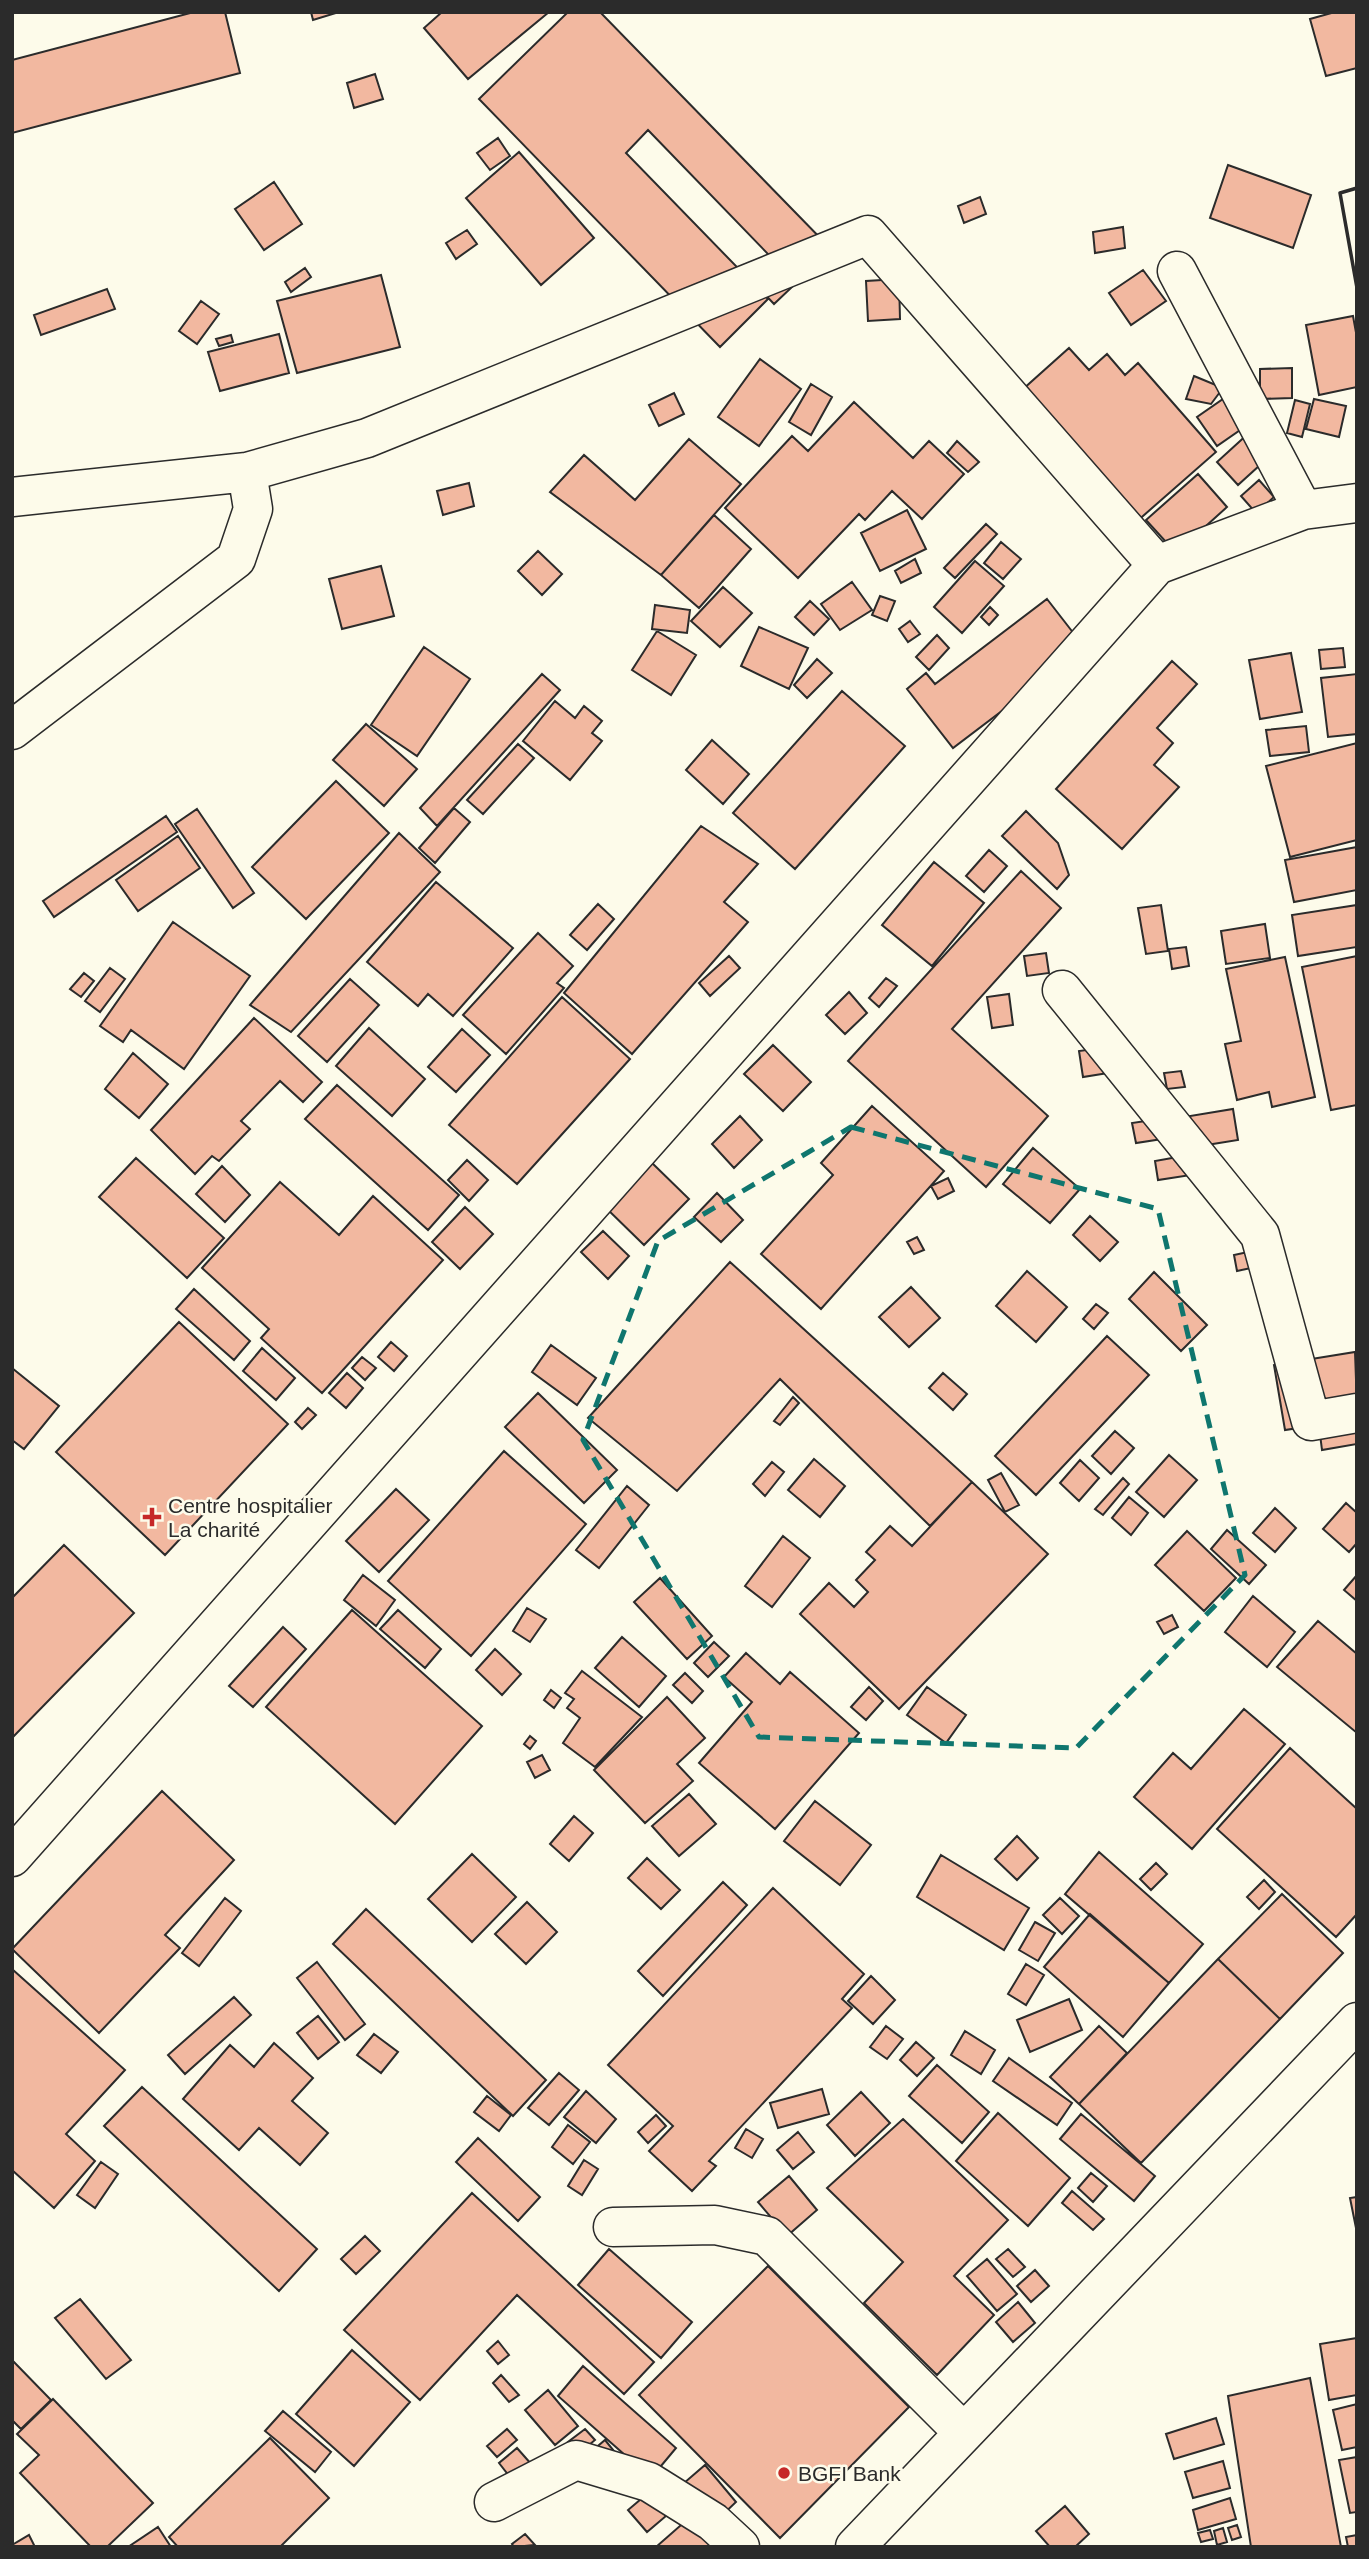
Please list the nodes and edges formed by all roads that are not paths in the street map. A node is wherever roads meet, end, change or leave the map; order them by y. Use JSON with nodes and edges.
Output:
{"nodes":[{"id":1,"x":1177,"y":271,"type":"dead end"},
{"id":2,"x":247,"y":472,"type":"junction"},
{"id":3,"x":12,"y":496,"type":"edge"},
{"id":4,"x":1357,"y":503,"type":"edge"},
{"id":5,"x":1303,"y":510,"type":"junction"},
{"id":6,"x":1157,"y":565,"type":"junction"},
{"id":7,"x":14,"y":723,"type":"edge"},
{"id":8,"x":1062,"y":990,"type":"dead end"},
{"id":9,"x":1357,"y":1413,"type":"edge"},
{"id":10,"x":12,"y":1857,"type":"edge"},
{"id":11,"x":1357,"y":2022,"type":"edge"},
{"id":12,"x":612,"y":2227,"type":"dead end"},
{"id":13,"x":964,"y":2433,"type":"junction"},
{"id":14,"x":494,"y":2502,"type":"dead end"},
{"id":15,"x":740,"y":2547,"type":"edge"},
{"id":16,"x":855,"y":2547,"type":"edge"}],
"edges":[{"from":1,"to":5,"type":"street"},
{"from":2,"to":3,"type":"street"},
{"from":2,"to":6,"type":"street"},
{"from":2,"to":7,"type":"street"},
{"from":4,"to":5,"type":"street"},
{"from":5,"to":6,"type":"street"},
{"from":6,"to":10,"type":"street"},
{"from":8,"to":9,"type":"street"},
{"from":11,"to":13,"type":"street"},
{"from":12,"to":13,"type":"street"},
{"from":13,"to":16,"type":"street"},
{"from":14,"to":15,"type":"street"}]}
